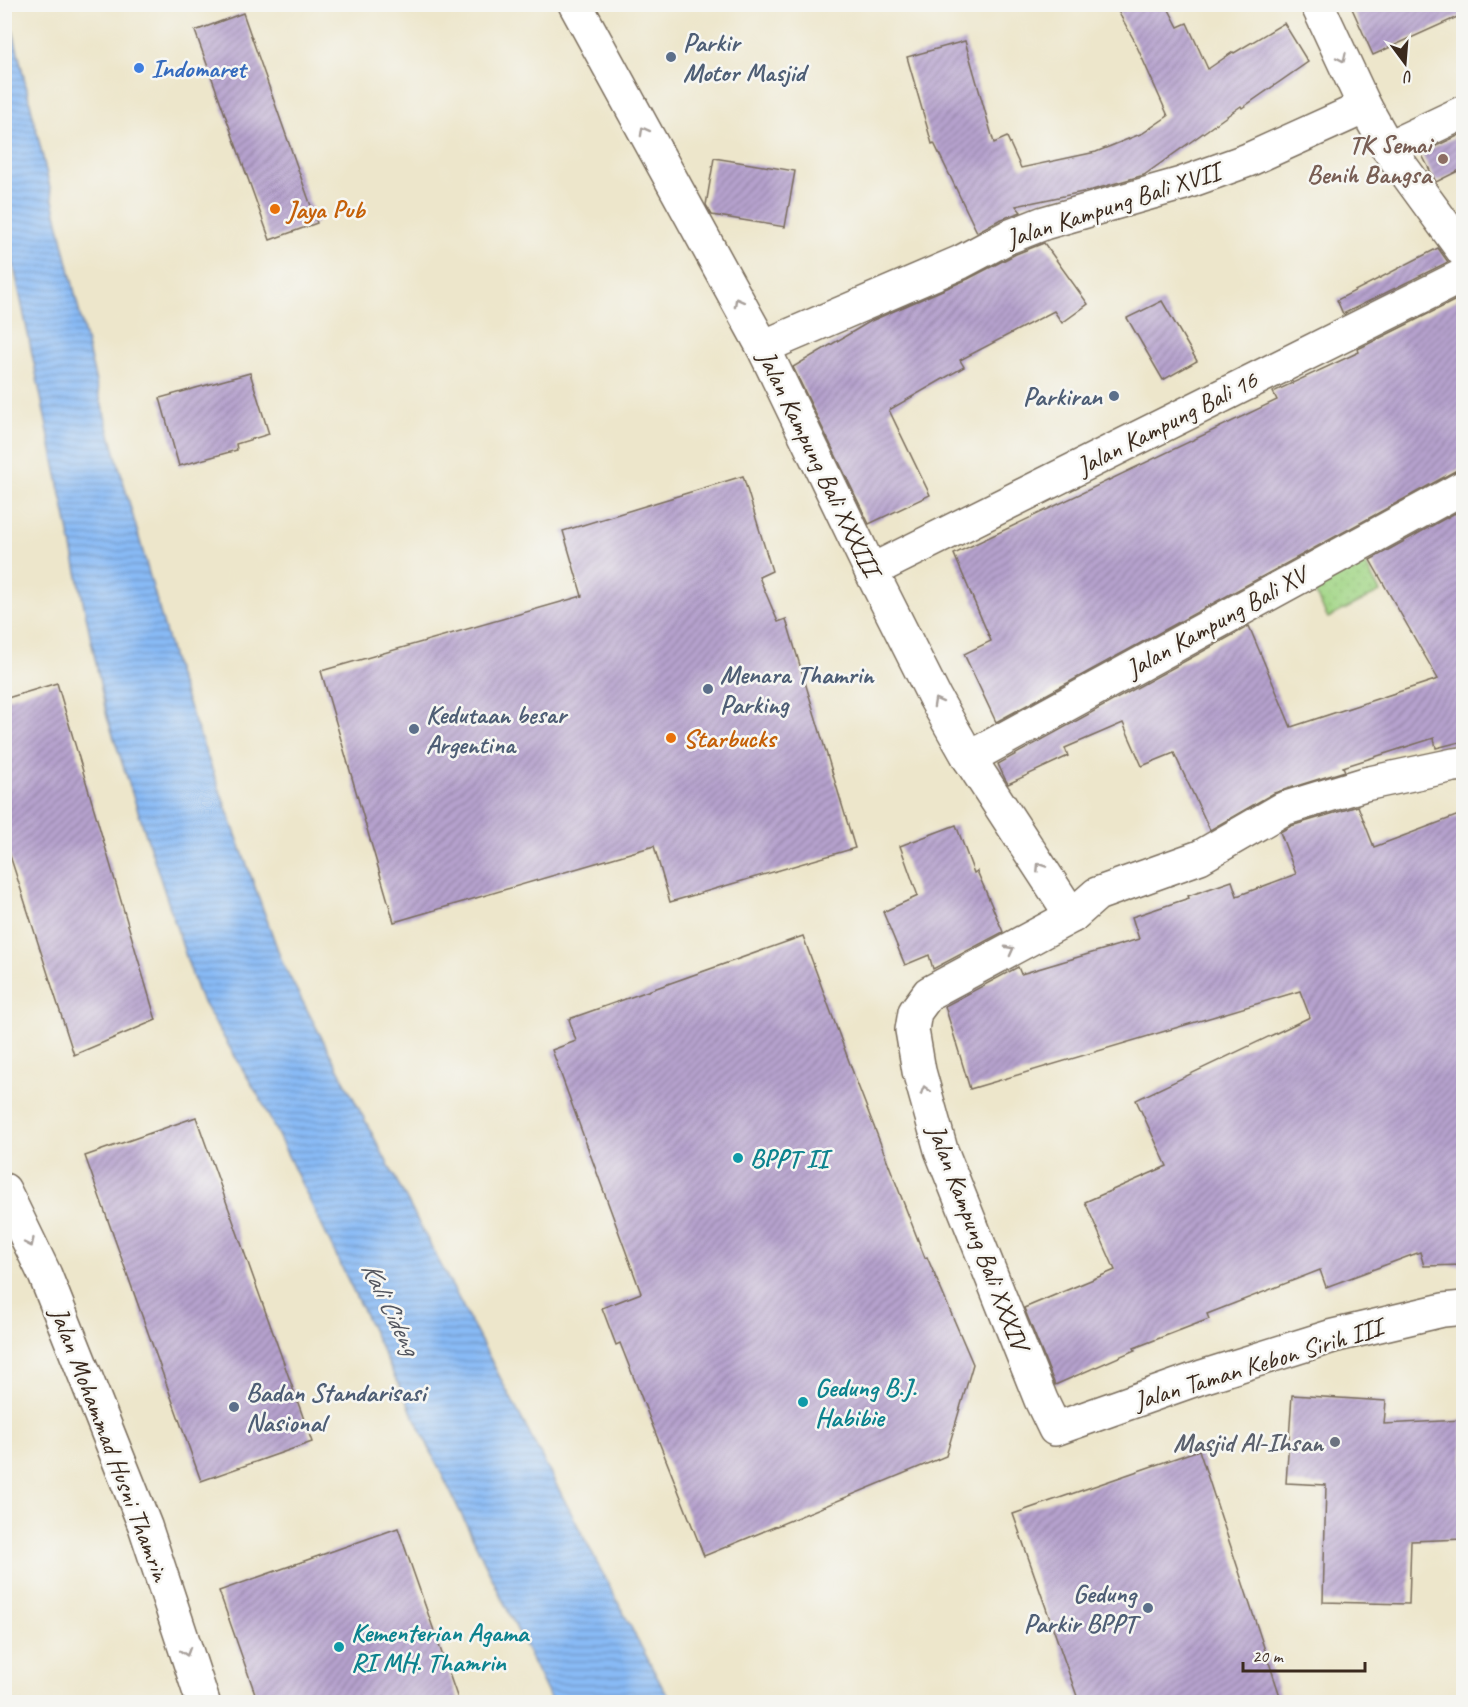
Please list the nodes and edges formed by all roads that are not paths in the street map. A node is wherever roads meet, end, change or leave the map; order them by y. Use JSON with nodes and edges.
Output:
{"nodes":[{"id":1,"x":575,"y":4,"type":"edge"},
{"id":2,"x":1317,"y":4,"type":"edge"},
{"id":3,"x":1365,"y":107,"type":"junction"},
{"id":4,"x":1464,"y":112,"type":"edge"},
{"id":5,"x":1388,"y":148,"type":"junction"},
{"id":6,"x":1464,"y":252,"type":"edge"},
{"id":7,"x":1464,"y":274,"type":"edge"},
{"id":8,"x":763,"y":347,"type":"junction"},
{"id":9,"x":1464,"y":487,"type":"edge"},
{"id":10,"x":871,"y":572,"type":"junction"},
{"id":11,"x":969,"y":758,"type":"junction"},
{"id":12,"x":1464,"y":764,"type":"edge"},
{"id":13,"x":1072,"y":916,"type":"junction"},
{"id":14,"x":4,"y":1190,"type":"edge"},
{"id":15,"x":1464,"y":1308,"type":"edge"},
{"id":16,"x":1055,"y":1429,"type":"joint"},
{"id":17,"x":203,"y":1702,"type":"edge"}],
"edges":[{"from":8,"to":1,"type":"street","name":"Jalan Kampung Bali XXXIII","one_way":true},
{"from":2,"to":3,"type":"street","one_way":true},
{"from":3,"to":5,"type":"street"},
{"from":3,"to":8,"type":"street","name":"Jalan Kampung Bali XVII"},
{"from":4,"to":5,"type":"street"},
{"from":5,"to":6,"type":"street"},
{"from":7,"to":10,"type":"street","name":"Jalan Kampung Bali 16"},
{"from":8,"to":10,"type":"street","name":"Jalan Kampung Bali XXXIII"},
{"from":9,"to":11,"type":"street","name":"Jalan Kampung Bali XV"},
{"from":11,"to":10,"type":"street","name":"Jalan Kampung Bali XXXIII","one_way":true},
{"from":13,"to":11,"type":"street","name":"Jalan Kampung Bali XXXIII","one_way":true},
{"from":12,"to":13,"type":"street","name":"Jalan Kampung Bali XXXIV"},
{"from":16,"to":13,"type":"street","name":"Jalan Kampung Bali XXXIV","one_way":true},
{"from":14,"to":17,"type":"street","name":"Jalan Mohammad Husni Thamrin","one_way":true},
{"from":15,"to":16,"type":"street","name":"Jalan Taman Kebon Sirih III"}]}
